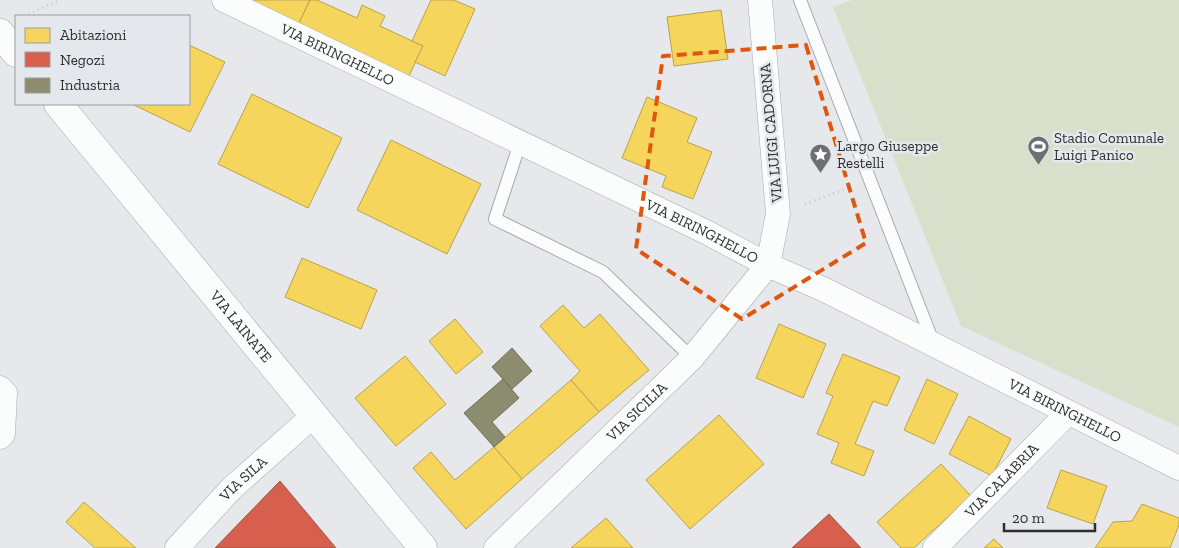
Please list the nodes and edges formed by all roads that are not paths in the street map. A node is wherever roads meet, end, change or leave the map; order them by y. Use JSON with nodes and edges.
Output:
{"nodes":[{"id":1,"x":224,"y":0,"type":"edge"},
{"id":2,"x":760,"y":0,"type":"edge"},
{"id":3,"x":800,"y":0,"type":"edge"},
{"id":4,"x":0,"y":33,"type":"edge"},
{"id":5,"x":15,"y":52,"type":"edge"},
{"id":6,"x":59,"y":105,"type":"edge"},
{"id":7,"x":520,"y":143,"type":"junction"},
{"id":8,"x":768,"y":265,"type":"junction"},
{"id":9,"x":934,"y":345,"type":"junction"},
{"id":10,"x":692,"y":358,"type":"junction"},
{"id":11,"x":0,"y":388,"type":"edge"},
{"id":12,"x":1068,"y":413,"type":"junction"},
{"id":13,"x":314,"y":415,"type":"junction"},
{"id":14,"x":0,"y":437,"type":"edge"},
{"id":15,"x":1179,"y":468,"type":"edge"},
{"id":16,"x":178,"y":548,"type":"edge"},
{"id":17,"x":423,"y":548,"type":"edge"},
{"id":18,"x":496,"y":548,"type":"edge"},
{"id":19,"x":935,"y":548,"type":"edge"}],
"edges":[{"from":1,"to":7,"type":"street","name":"VIA BIRINGHELLO"},
{"from":2,"to":8,"type":"street","name":"VIA LUIGI CADORNA"},
{"from":3,"to":9,"type":"lane"},
{"from":4,"to":5,"type":"street"},
{"from":6,"to":13,"type":"street","name":"VIA LAINATE"},
{"from":7,"to":8,"type":"street","name":"VIA BIRINGHELLO"},
{"from":7,"to":10,"type":"lane"},
{"from":8,"to":9,"type":"street","name":"VIA BIRINGHELLO"},
{"from":8,"to":10,"type":"street","name":"VIA SICILIA"},
{"from":9,"to":12,"type":"street","name":"VIA BIRINGHELLO"},
{"from":10,"to":18,"type":"street","name":"VIA SICILIA"},
{"from":11,"to":14,"type":"street"},
{"from":12,"to":15,"type":"street","name":"VIA BIRINGHELLO"},
{"from":12,"to":19,"type":"street","name":"VIA CALABRIA"},
{"from":13,"to":16,"type":"street","name":"VIA SILA"},
{"from":13,"to":17,"type":"street","name":"VIA LAINATE"}]}
